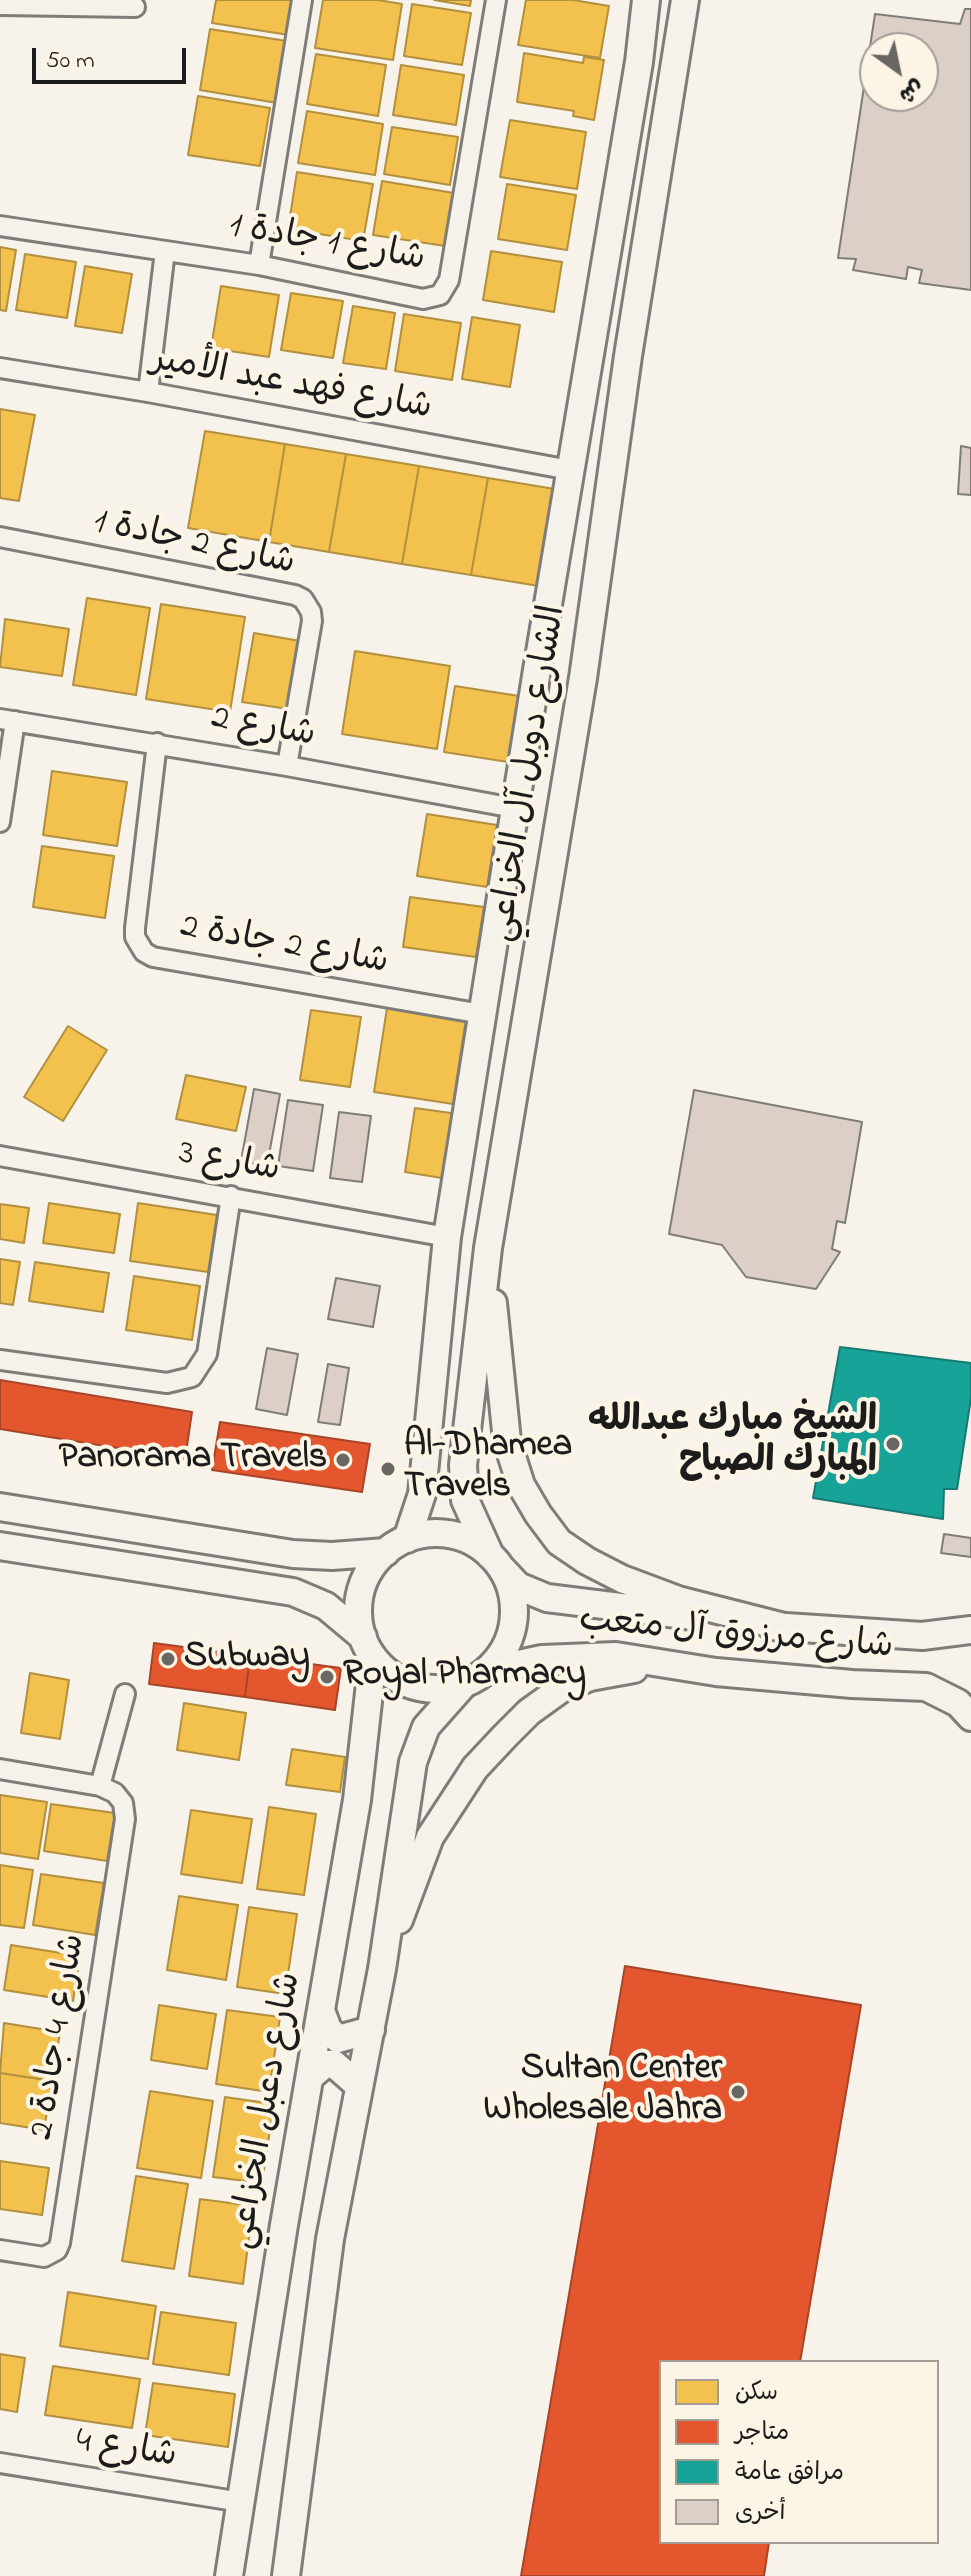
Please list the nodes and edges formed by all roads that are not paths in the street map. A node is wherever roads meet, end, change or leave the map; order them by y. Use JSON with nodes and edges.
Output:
{"nodes":[{"id":1,"x":302,"y":0,"type":"edge"},
{"id":2,"x":496,"y":0,"type":"edge"},
{"id":3,"x":646,"y":0,"type":"edge"},
{"id":4,"x":685,"y":0,"type":"edge"},
{"id":5,"x":0,"y":5,"type":"edge"},
{"id":6,"x":135,"y":7,"type":"dead end"},
{"id":7,"x":0,"y":226,"type":"edge"},
{"id":8,"x":165,"y":251,"type":"junction"},
{"id":9,"x":259,"y":265,"type":"junction"},
{"id":10,"x":0,"y":368,"type":"edge"},
{"id":11,"x":148,"y":392,"type":"junction"},
{"id":12,"x":570,"y":470,"type":"junction"},
{"id":13,"x":0,"y":537,"type":"edge"},
{"id":14,"x":547,"y":609,"type":"junction"},
{"id":15,"x":592,"y":616,"type":"junction"},
{"id":16,"x":537,"y":670,"type":"junction"},
{"id":17,"x":583,"y":678,"type":"junction"},
{"id":18,"x":7,"y":720,"type":"edge"},
{"id":19,"x":157,"y":743,"type":"junction"},
{"id":20,"x":287,"y":766,"type":"junction"},
{"id":21,"x":514,"y":808,"type":"junction"},
{"id":22,"x":0,"y":822,"type":"edge"},
{"id":23,"x":482,"y":1014,"type":"junction"},
{"id":24,"x":0,"y":1156,"type":"edge"},
{"id":25,"x":231,"y":1196,"type":"junction"},
{"id":26,"x":447,"y":1237,"type":"junction"},
{"id":27,"x":488,"y":1248,"type":"junction"},
{"id":28,"x":0,"y":1360,"type":"edge"},
{"id":29,"x":0,"y":1507,"type":"edge"},
{"id":30,"x":0,"y":1546,"type":"edge"},
{"id":31,"x":396,"y":1546,"type":"junction"},
{"id":32,"x":496,"y":1562,"type":"junction"},
{"id":33,"x":788,"y":1628,"type":"junction"},
{"id":34,"x":971,"y":1630,"type":"edge"},
{"id":35,"x":368,"y":1647,"type":"junction"},
{"id":36,"x":679,"y":1665,"type":"junction"},
{"id":37,"x":476,"y":1677,"type":"junction"},
{"id":38,"x":125,"y":1694,"type":"dead end"},
{"id":39,"x":971,"y":1717,"type":"edge"},
{"id":40,"x":0,"y":1769,"type":"edge"},
{"id":41,"x":100,"y":1786,"type":"junction"},
{"id":42,"x":382,"y":1969,"type":"junction"},
{"id":43,"x":322,"y":2013,"type":"junction"},
{"id":44,"x":371,"y":2030,"type":"junction"},
{"id":45,"x":310,"y":2077,"type":"junction"},
{"id":46,"x":358,"y":2085,"type":"junction"},
{"id":47,"x":0,"y":2250,"type":"edge"},
{"id":48,"x":0,"y":2463,"type":"edge"},
{"id":49,"x":241,"y":2502,"type":"junction"},
{"id":50,"x":229,"y":2576,"type":"edge"},
{"id":51,"x":286,"y":2576,"type":"edge"}],
"edges":[{"from":1,"to":9,"type":"street"},
{"from":2,"to":9,"type":"street","name":"شارع 1 جادة 1"},
{"from":3,"to":12,"type":"main road","name":"الشارع دوبل آل الخزاعي"},
{"from":4,"to":15,"type":"main road","name":"الشارع دوبل آل الخزاعي"},
{"from":5,"to":6,"type":"street"},
{"from":7,"to":8,"type":"street","name":"شارع 1 جادة 1"},
{"from":8,"to":9,"type":"street","name":"شارع 1 جادة 1"},
{"from":8,"to":11,"type":"street"},
{"from":10,"to":11,"type":"street","name":"شارع فهد عبد الأمير"},
{"from":11,"to":12,"type":"street","name":"شارع فهد عبد الأمير"},
{"from":12,"to":14,"type":"main road","name":"الشارع دوبل آل الخزاعي"},
{"from":13,"to":20,"type":"street","name":"شارع 2 جادة 1"},
{"from":14,"to":15,"type":"main road"},
{"from":14,"to":16,"type":"main road","name":"الشارع دوبل آل الخزاعي"},
{"from":15,"to":17,"type":"main road","name":"الشارع دوبل آل الخزاعي"},
{"from":16,"to":17,"type":"main road"},
{"from":16,"to":21,"type":"main road","name":"الشارع دوبل آل الخزاعي"},
{"from":17,"to":27,"type":"main road","name":"الشارع دوبل آل الخزاعي"},
{"from":18,"to":19,"type":"street","name":"شارع 2"},
{"from":18,"to":22,"type":"street"},
{"from":19,"to":20,"type":"street","name":"شارع 2"},
{"from":19,"to":23,"type":"street","name":"شارع 2 جادة 2"},
{"from":20,"to":21,"type":"street","name":"شارع 2"},
{"from":21,"to":23,"type":"main road","name":"الشارع دوبل آل الخزاعي"},
{"from":23,"to":26,"type":"main road","name":"الشارع دوبل آل الخزاعي"},
{"from":24,"to":25,"type":"street","name":"شارع 3"},
{"from":25,"to":26,"type":"street","name":"شارع 3"},
{"from":25,"to":28,"type":"street"},
{"from":26,"to":31,"type":"main road","name":"الشارع دوبل آل الخزاعي"},
{"from":27,"to":32,"type":"main road","name":"الشارع دوبل آل الخزاعي"},
{"from":27,"to":33,"type":"main road"},
{"from":29,"to":31,"type":"main road"},
{"from":30,"to":35,"type":"main road"},
{"from":31,"to":32,"type":"main road"},
{"from":31,"to":35,"type":"main road"},
{"from":32,"to":33,"type":"main road","name":"شارع مرزوق آل متعب"},
{"from":32,"to":37,"type":"main road"},
{"from":33,"to":34,"type":"main road","name":"شارع مرزوق آل متعب"},
{"from":35,"to":37,"type":"main road"},
{"from":35,"to":43,"type":"main road","name":"شارع دعبل الخزاعي"},
{"from":36,"to":37,"type":"main road","name":"شارع مرزوق آل متعب"},
{"from":36,"to":39,"type":"main road","name":"شارع مرزوق آل متعب"},
{"from":36,"to":42,"type":"main road"},
{"from":37,"to":42,"type":"main road"},
{"from":38,"to":41,"type":"street"},
{"from":40,"to":41,"type":"street"},
{"from":41,"to":47,"type":"street","name":"شارع 4 جادة 2"},
{"from":42,"to":44,"type":"main road"},
{"from":43,"to":44,"type":"main road"},
{"from":43,"to":45,"type":"main road","name":"شارع دعبل الخزاعي"},
{"from":44,"to":46,"type":"main road"},
{"from":45,"to":46,"type":"main road"},
{"from":45,"to":49,"type":"main road","name":"شارع دعبل الخزاعي"},
{"from":46,"to":51,"type":"main road"},
{"from":48,"to":49,"type":"street","name":"شارع 4"},
{"from":49,"to":50,"type":"main road","name":"شارع دعبل الخزاعي"}]}
